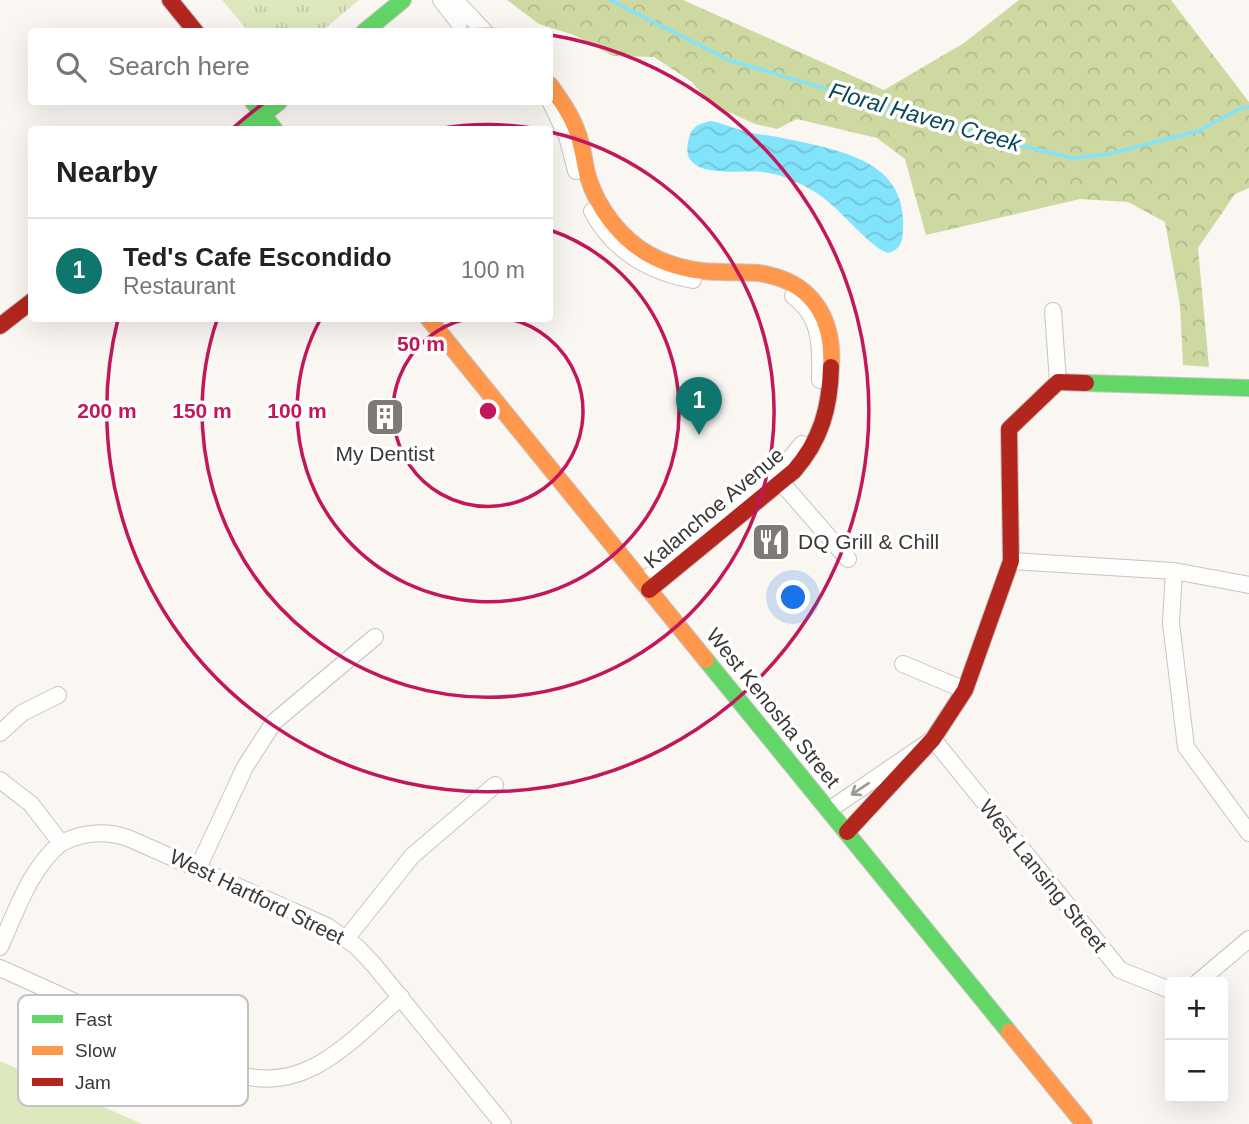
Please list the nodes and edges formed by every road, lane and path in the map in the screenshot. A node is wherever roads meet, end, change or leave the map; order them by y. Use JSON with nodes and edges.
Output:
{"nodes":[{"id":1,"x":170,"y":0,"type":"edge"},
{"id":2,"x":403,"y":0,"type":"edge"},
{"id":3,"x":441,"y":0,"type":"edge"},
{"id":4,"x":455,"y":0,"type":"edge"},
{"id":5,"x":193,"y":28,"type":"edge"},
{"id":6,"x":369,"y":28,"type":"edge"},
{"id":7,"x":465,"y":28,"type":"edge"},
{"id":8,"x":481,"y":28,"type":"edge"},
{"id":9,"x":553,"y":90,"type":"edge"},
{"id":10,"x":552,"y":105,"type":"edge"},
{"id":11,"x":258,"y":108,"type":"edge"},
{"id":12,"x":247,"y":126,"type":"edge"},
{"id":13,"x":272,"y":126,"type":"edge"},
{"id":14,"x":28,"y":303,"type":"edge"},
{"id":15,"x":810,"y":305,"type":"junction"},
{"id":16,"x":1054,"y":311,"type":"dead end"},
{"id":17,"x":431,"y":322,"type":"edge"},
{"id":18,"x":0,"y":326,"type":"edge"},
{"id":19,"x":1058,"y":382,"type":"junction"},
{"id":20,"x":1249,"y":388,"type":"edge"},
{"id":21,"x":777,"y":478,"type":"junction"},
{"id":22,"x":848,"y":559,"type":"dead end"},
{"id":23,"x":1011,"y":561,"type":"junction"},
{"id":24,"x":1174,"y":571,"type":"junction"},
{"id":25,"x":1249,"y":585,"type":"edge"},
{"id":26,"x":646,"y":586,"type":"junction"},
{"id":27,"x":375,"y":637,"type":"dead end"},
{"id":28,"x":904,"y":664,"type":"dead end"},
{"id":29,"x":965,"y":690,"type":"junction"},
{"id":30,"x":58,"y":695,"type":"dead end"},
{"id":31,"x":0,"y":733,"type":"edge"},
{"id":32,"x":933,"y":739,"type":"junction"},
{"id":33,"x":0,"y":780,"type":"edge"},
{"id":34,"x":495,"y":785,"type":"dead end"},
{"id":35,"x":829,"y":810,"type":"junction"},
{"id":36,"x":846,"y":832,"type":"junction"},
{"id":37,"x":1249,"y":833,"type":"edge"},
{"id":38,"x":61,"y":843,"type":"junction"},
{"id":39,"x":198,"y":868,"type":"junction"},
{"id":40,"x":346,"y":939,"type":"junction"},
{"id":41,"x":1249,"y":939,"type":"edge"},
{"id":42,"x":0,"y":947,"type":"edge"},
{"id":43,"x":0,"y":968,"type":"edge"},
{"id":44,"x":1204,"y":977,"type":"edge"},
{"id":45,"x":1165,"y":988,"type":"edge"},
{"id":46,"x":60,"y":995,"type":"edge"},
{"id":47,"x":401,"y":997,"type":"junction"},
{"id":48,"x":248,"y":1077,"type":"edge"},
{"id":49,"x":503,"y":1124,"type":"edge"},
{"id":50,"x":1084,"y":1124,"type":"edge"}],
"edges":[{"from":1,"to":5,"type":"street"},
{"from":2,"to":6,"type":"street"},
{"from":3,"to":7,"type":"street"},
{"from":4,"to":8,"type":"street"},
{"from":9,"to":15,"type":"street"},
{"from":10,"to":15,"type":"street"},
{"from":11,"to":12,"type":"street"},
{"from":11,"to":13,"type":"street"},
{"from":14,"to":18,"type":"street"},
{"from":15,"to":21,"type":"street","name":"Kalanchoe Avenue"},
{"from":16,"to":19,"type":"street"},
{"from":17,"to":26,"type":"street","name":"West Kenosha Street"},
{"from":19,"to":20,"type":"street"},
{"from":19,"to":23,"type":"street"},
{"from":21,"to":22,"type":"street"},
{"from":21,"to":26,"type":"street","name":"Kalanchoe Avenue"},
{"from":23,"to":24,"type":"street"},
{"from":23,"to":29,"type":"street"},
{"from":24,"to":25,"type":"street"},
{"from":24,"to":37,"type":"street"},
{"from":26,"to":35,"type":"street","name":"West Kenosha Street"},
{"from":27,"to":39,"type":"street"},
{"from":28,"to":29,"type":"street"},
{"from":29,"to":32,"type":"street"},
{"from":30,"to":31,"type":"street"},
{"from":32,"to":35,"type":"street","one_way":true},
{"from":32,"to":36,"type":"street"},
{"from":32,"to":45,"type":"street","name":"West Lansing Street"},
{"from":33,"to":38,"type":"street"},
{"from":34,"to":40,"type":"street"},
{"from":35,"to":36,"type":"street","name":"West Kenosha Street"},
{"from":36,"to":50,"type":"street","name":"West Kenosha Street"},
{"from":38,"to":39,"type":"street","name":"West Hartford Street"},
{"from":38,"to":42,"type":"street"},
{"from":39,"to":40,"type":"street","name":"West Hartford Street"},
{"from":40,"to":47,"type":"street","name":"West Hartford Street"},
{"from":41,"to":44,"type":"street"},
{"from":43,"to":46,"type":"street"},
{"from":47,"to":48,"type":"street"},
{"from":47,"to":49,"type":"street","name":"West Hartford Street"}]}
